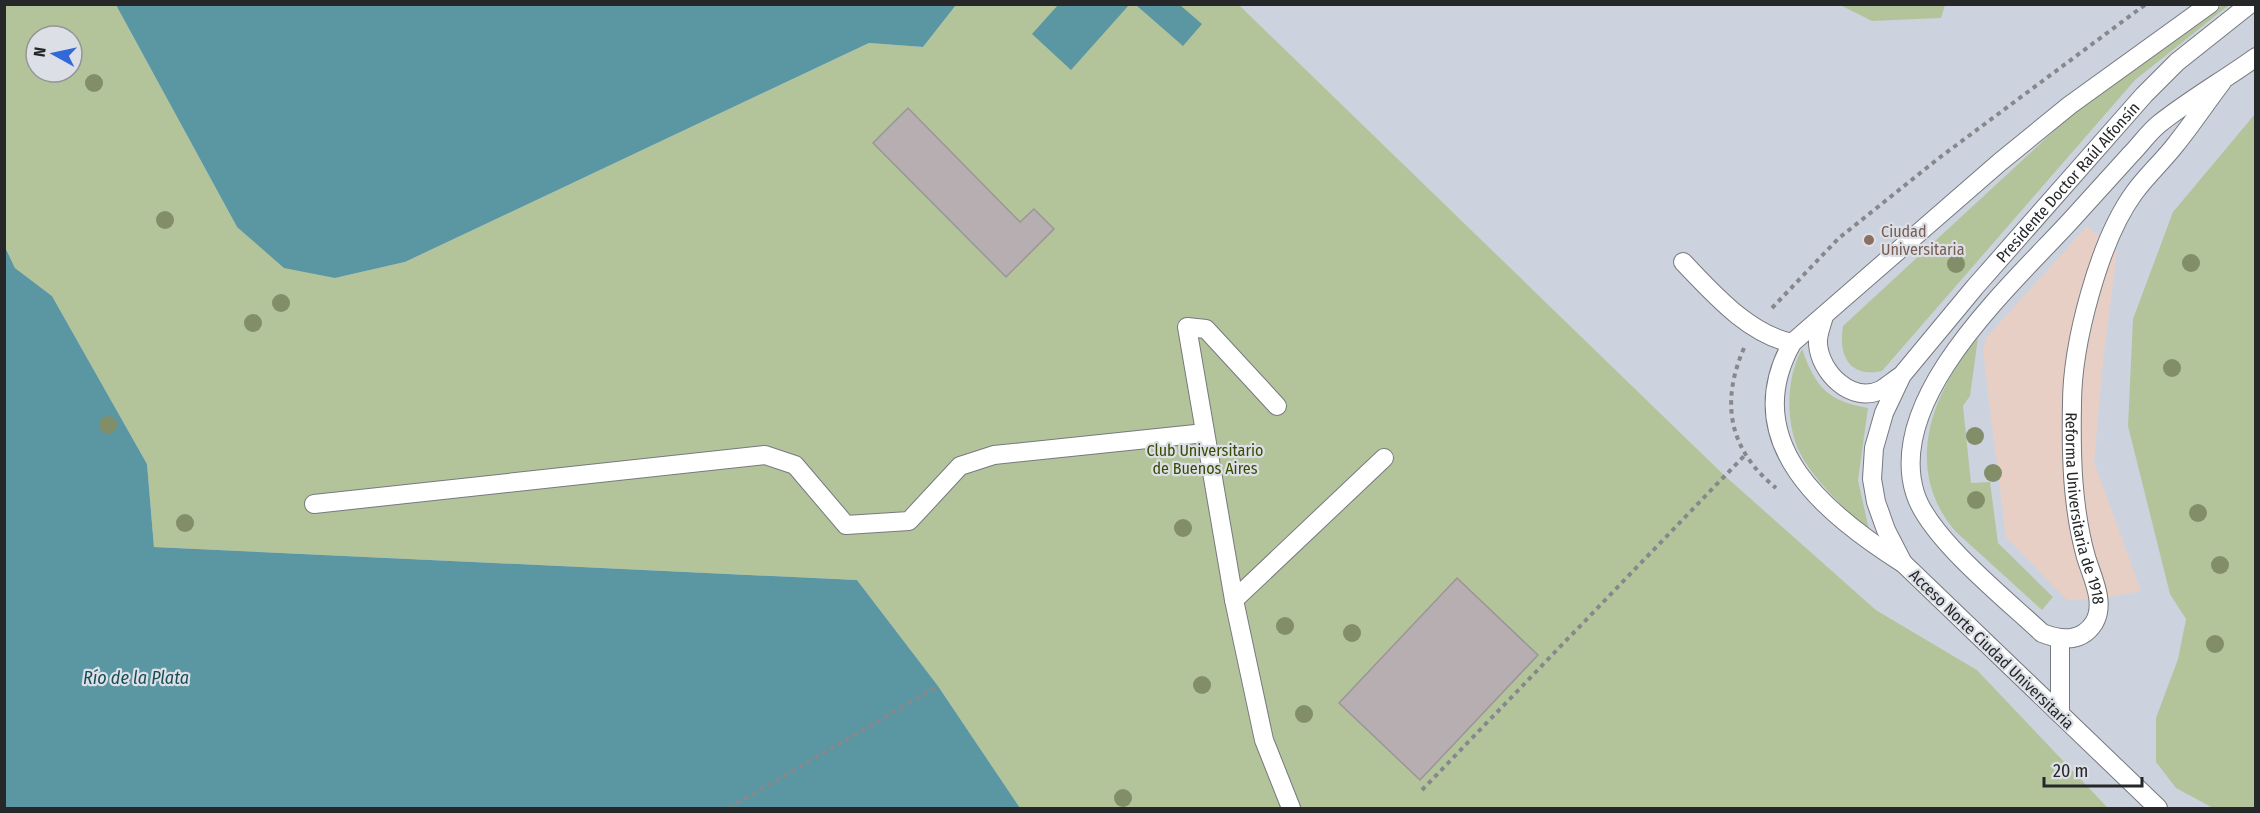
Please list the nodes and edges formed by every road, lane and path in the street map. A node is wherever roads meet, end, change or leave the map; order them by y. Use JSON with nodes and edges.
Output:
{"nodes":[{"id":1,"x":2210,"y":4,"type":"edge"},
{"id":2,"x":2250,"y":4,"type":"edge"},
{"id":3,"x":2256,"y":57,"type":"edge"},
{"id":4,"x":2222,"y":82,"type":"junction"},
{"id":5,"x":1683,"y":262,"type":"dead end"},
{"id":6,"x":1824,"y":316,"type":"junction"},
{"id":7,"x":1792,"y":343,"type":"junction"},
{"id":8,"x":1902,"y":375,"type":"junction"},
{"id":9,"x":1277,"y":406,"type":"dead end"},
{"id":10,"x":1205,"y":434,"type":"junction"},
{"id":11,"x":1744,"y":456,"type":"dead end"},
{"id":12,"x":1384,"y":458,"type":"dead end"},
{"id":13,"x":314,"y":504,"type":"dead end"},
{"id":14,"x":1904,"y":564,"type":"junction"},
{"id":15,"x":1234,"y":600,"type":"junction"},
{"id":16,"x":2060,"y":639,"type":"junction"},
{"id":17,"x":938,"y":686,"type":"dead end"},
{"id":18,"x":2060,"y":714,"type":"junction"},
{"id":19,"x":1422,"y":790,"type":"dead end"},
{"id":20,"x":729,"y":808,"type":"edge"},
{"id":21,"x":1291,"y":808,"type":"edge"},
{"id":22,"x":2158,"y":808,"type":"edge"}],
"edges":[{"from":1,"to":6,"type":"lane"},
{"from":2,"to":8,"type":"lane","name":"Presidente Doctor Raúl Alfonsín"},
{"from":3,"to":4,"type":"lane","name":"Reforma Universitaria de 1918"},
{"from":4,"to":16,"type":"lane","name":"Reforma Universitaria de 1918"},
{"from":4,"to":16,"type":"lane","name":"Reforma Universitaria de 1918"},
{"from":5,"to":7,"type":"lane"},
{"from":6,"to":7,"type":"lane"},
{"from":6,"to":8,"type":"lane","name":"Presidente Doctor Raúl Alfonsín"},
{"from":7,"to":14,"type":"lane"},
{"from":8,"to":14,"type":"lane","name":"Presidente Doctor Raúl Alfonsín"},
{"from":9,"to":10,"type":"lane"},
{"from":10,"to":13,"type":"lane"},
{"from":10,"to":15,"type":"lane"},
{"from":11,"to":19,"type":"path"},
{"from":12,"to":15,"type":"lane"},
{"from":14,"to":18,"type":"lane","name":"Acceso Norte Ciudad Universitaria"},
{"from":15,"to":21,"type":"lane"},
{"from":16,"to":18,"type":"lane"},
{"from":17,"to":20,"type":"path"},
{"from":18,"to":22,"type":"lane","name":"Acceso Norte Ciudad Universitaria"}]}
